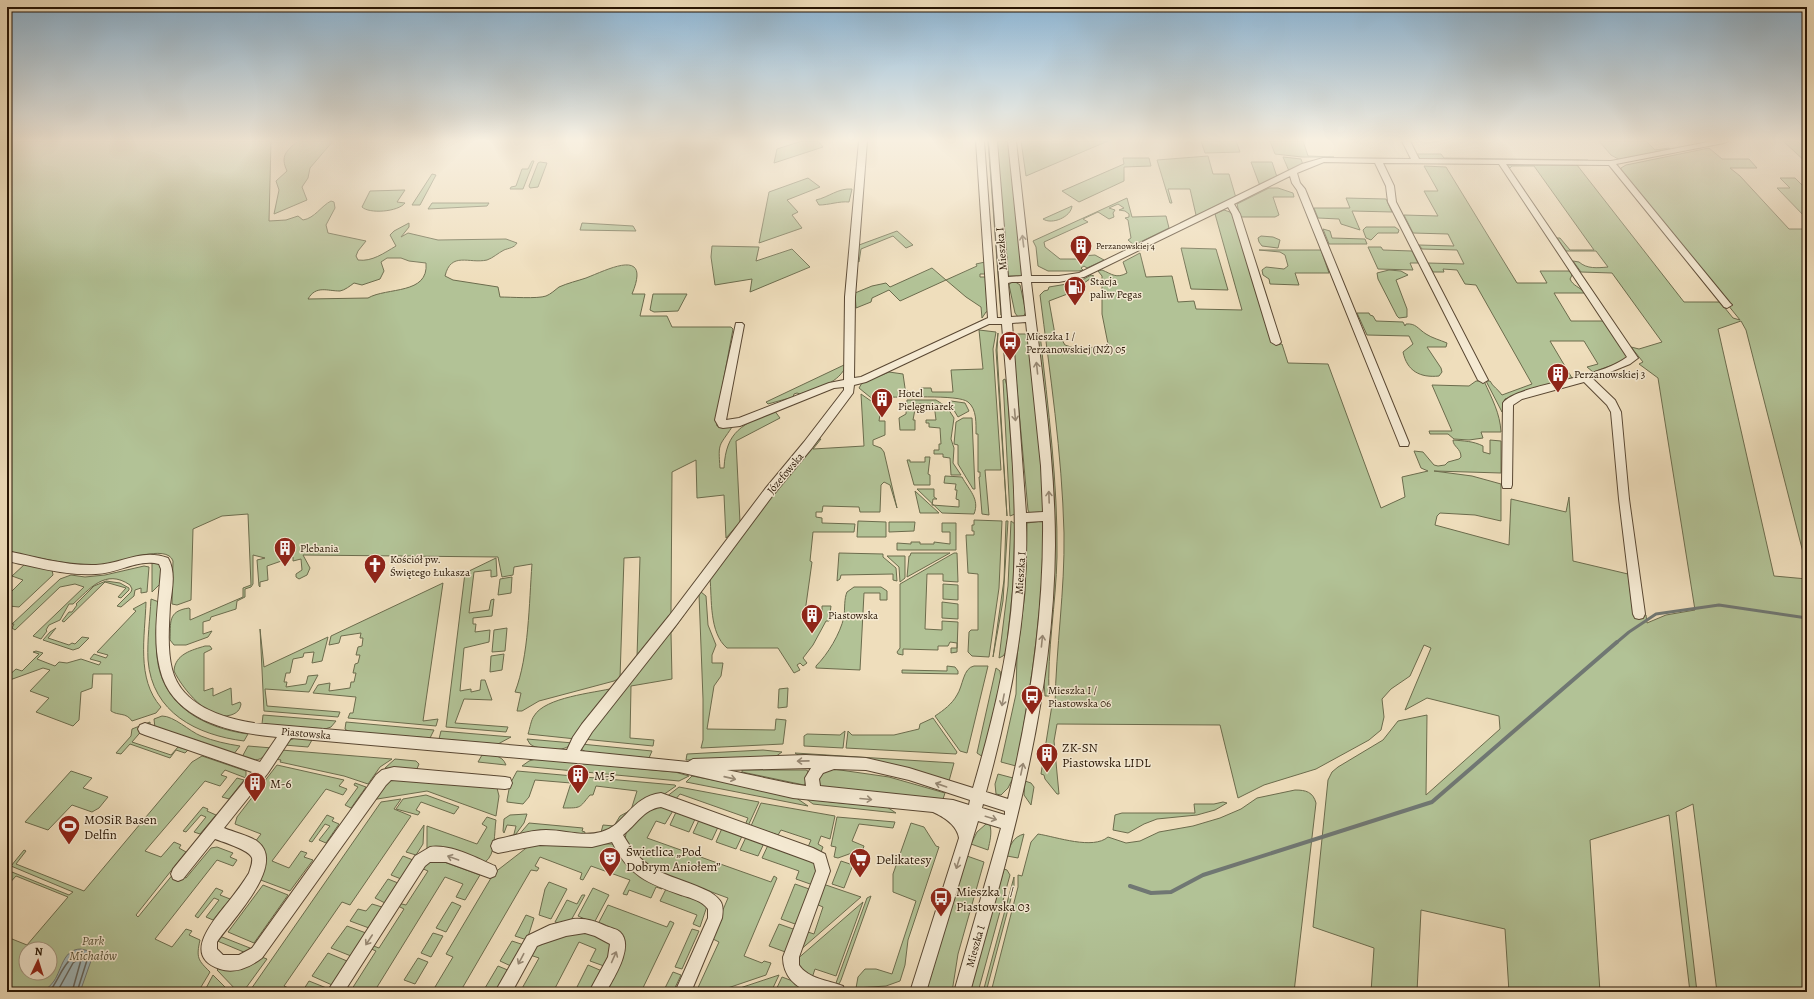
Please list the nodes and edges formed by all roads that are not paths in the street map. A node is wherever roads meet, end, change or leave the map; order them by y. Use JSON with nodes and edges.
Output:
{"nodes":[{"id":1,"x":859,"y":188,"type":"edge"},
{"id":2,"x":983,"y":188,"type":"edge"},
{"id":3,"x":996,"y":188,"type":"edge"},
{"id":4,"x":1017,"y":188,"type":"edge"},
{"id":5,"x":1263,"y":188,"type":"edge"},
{"id":6,"x":1299,"y":188,"type":"edge"},
{"id":7,"x":1390,"y":188,"type":"edge"},
{"id":8,"x":1518,"y":188,"type":"edge"},
{"id":9,"x":1631,"y":188,"type":"edge"},
{"id":10,"x":1230,"y":204,"type":"junction"},
{"id":11,"x":1027,"y":280,"type":"junction"},
{"id":12,"x":1004,"y":282,"type":"junction"},
{"id":13,"x":1727,"y":305,"type":"dead end"},
{"id":14,"x":1031,"y":317,"type":"junction"},
{"id":15,"x":993,"y":320,"type":"junction"},
{"id":16,"x":1007,"y":320,"type":"junction"},
{"id":17,"x":739,"y":325,"type":"dead end"},
{"id":18,"x":1276,"y":342,"type":"dead end"},
{"id":19,"x":1586,"y":378,"type":"junction"},
{"id":20,"x":1483,"y":380,"type":"dead end"},
{"id":21,"x":850,"y":382,"type":"junction"},
{"id":22,"x":1404,"y":443,"type":"dead end"},
{"id":23,"x":1507,"y":485,"type":"dead end"},
{"id":24,"x":1049,"y":514,"type":"junction"},
{"id":25,"x":1022,"y":518,"type":"junction"},
{"id":26,"x":7,"y":556,"type":"edge"},
{"id":27,"x":1639,"y":614,"type":"dead end"},
{"id":28,"x":145,"y":729,"type":"dead end"},
{"id":29,"x":288,"y":732,"type":"junction"},
{"id":30,"x":571,"y":756,"type":"junction"},
{"id":31,"x":842,"y":761,"type":"junction"},
{"id":32,"x":679,"y":766,"type":"junction"},
{"id":33,"x":263,"y":769,"type":"junction"},
{"id":34,"x":505,"y":783,"type":"dead end"},
{"id":35,"x":827,"y":796,"type":"junction"},
{"id":36,"x":978,"y":797,"type":"junction"},
{"id":37,"x":932,"y":805,"type":"junction"},
{"id":38,"x":1013,"y":807,"type":"junction"},
{"id":39,"x":974,"y":812,"type":"junction"},
{"id":40,"x":1009,"y":823,"type":"junction"},
{"id":41,"x":213,"y":831,"type":"junction"},
{"id":42,"x":615,"y":833,"type":"junction"},
{"id":43,"x":966,"y":839,"type":"junction"},
{"id":44,"x":498,"y":846,"type":"dead end"},
{"id":45,"x":490,"y":871,"type":"dead end"},
{"id":46,"x":178,"y":874,"type":"dead end"},
{"id":47,"x":335,"y":992,"type":"edge"},
{"id":48,"x":503,"y":992,"type":"edge"},
{"id":49,"x":597,"y":992,"type":"edge"},
{"id":50,"x":683,"y":992,"type":"edge"},
{"id":51,"x":837,"y":992,"type":"edge"},
{"id":52,"x":918,"y":992,"type":"edge"},
{"id":53,"x":962,"y":992,"type":"edge"}],
"edges":[{"from":1,"to":21,"type":"street","name":"Józefowska"},
{"from":2,"to":15,"type":"street"},
{"from":3,"to":12,"type":"street","name":"Mieszka I"},
{"from":11,"to":4,"type":"street","name":"Mieszka I","one_way":true},
{"from":5,"to":10,"type":"street"},
{"from":6,"to":22,"type":"street"},
{"from":7,"to":20,"type":"street"},
{"from":8,"to":19,"type":"street"},
{"from":9,"to":13,"type":"street"},
{"from":10,"to":11,"type":"street"},
{"from":10,"to":18,"type":"street"},
{"from":11,"to":12,"type":"street"},
{"from":11,"to":14,"type":"street","name":"Mieszka I"},
{"from":12,"to":16,"type":"street","name":"Mieszka I"},
{"from":14,"to":16,"type":"street"},
{"from":24,"to":14,"type":"street","name":"Mieszka I","one_way":true},
{"from":15,"to":16,"type":"street"},
{"from":15,"to":21,"type":"street"},
{"from":16,"to":25,"type":"street","name":"Mieszka I","one_way":true},
{"from":17,"to":21,"type":"street"},
{"from":19,"to":23,"type":"street"},
{"from":19,"to":27,"type":"street"},
{"from":21,"to":30,"type":"street","name":"Józefowska"},
{"from":24,"to":25,"type":"street"},
{"from":38,"to":24,"type":"street","name":"Mieszka I","one_way":true},
{"from":25,"to":36,"type":"street","name":"Mieszka I","one_way":true},
{"from":26,"to":29,"type":"street","name":"Piastowska"},
{"from":28,"to":33,"type":"street"},
{"from":29,"to":30,"type":"street","name":"Piastowska"},
{"from":29,"to":33,"type":"street"},
{"from":30,"to":32,"type":"street","name":"Piastowska"},
{"from":31,"to":32,"type":"street","name":"Piastowska","one_way":true},
{"from":31,"to":35,"type":"street","name":"Piastowska"},
{"from":36,"to":31,"type":"street","name":"Piastowska","one_way":true},
{"from":32,"to":35,"type":"street","name":"Piastowska","one_way":true},
{"from":33,"to":41,"type":"street"},
{"from":34,"to":41,"type":"street"},
{"from":35,"to":37,"type":"street","name":"Piastowska","one_way":true},
{"from":36,"to":38,"type":"street","name":"Piastowska"},
{"from":36,"to":39,"type":"street","name":"Mieszka I"},
{"from":37,"to":39,"type":"street","name":"Piastowska"},
{"from":37,"to":43,"type":"street","name":"Piastowska"},
{"from":38,"to":40,"type":"street","name":"Mieszka I"},
{"from":39,"to":40,"type":"street","name":"Piastowska","one_way":true},
{"from":39,"to":43,"type":"street","name":"Mieszka I"},
{"from":40,"to":53,"type":"street","name":"Mieszka I"},
{"from":41,"to":46,"type":"street"},
{"from":42,"to":44,"type":"street"},
{"from":42,"to":50,"type":"street"},
{"from":42,"to":51,"type":"street"},
{"from":43,"to":52,"type":"street","name":"Mieszka I","one_way":true},
{"from":45,"to":47,"type":"street","one_way":true},
{"from":49,"to":48,"type":"street","one_way":true}]}
